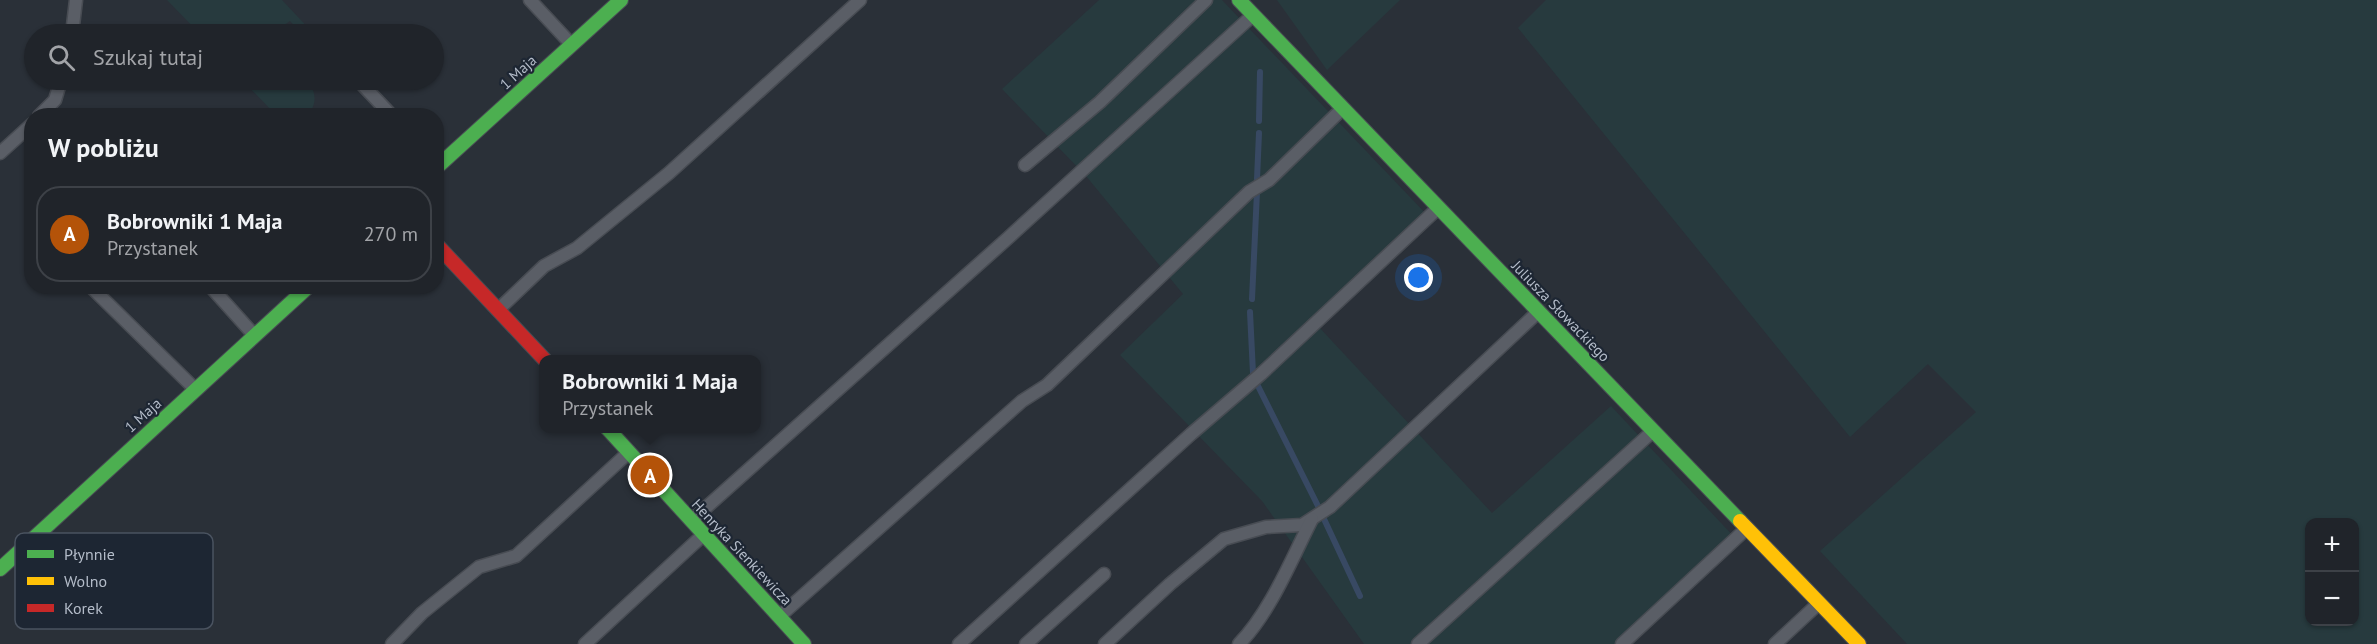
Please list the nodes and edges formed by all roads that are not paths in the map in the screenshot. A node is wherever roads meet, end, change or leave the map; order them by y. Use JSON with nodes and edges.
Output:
{"nodes":[{"id":1,"x":76,"y":0,"type":"edge"},
{"id":2,"x":530,"y":0,"type":"edge"},
{"id":3,"x":621,"y":0,"type":"edge"},
{"id":4,"x":860,"y":0,"type":"edge"},
{"id":5,"x":1206,"y":0,"type":"edge"},
{"id":6,"x":1239,"y":0,"type":"edge"},
{"id":7,"x":1253,"y":15,"type":"junction"},
{"id":8,"x":73,"y":24,"type":"edge"},
{"id":9,"x":572,"y":45,"type":"junction"},
{"id":10,"x":58,"y":90,"type":"edge"},
{"id":11,"x":367,"y":90,"type":"edge"},
{"id":12,"x":47,"y":108,"type":"edge"},
{"id":13,"x":384,"y":108,"type":"edge"},
{"id":14,"x":1342,"y":108,"type":"junction"},
{"id":15,"x":24,"y":131,"type":"edge"},
{"id":16,"x":0,"y":153,"type":"edge"},
{"id":17,"x":444,"y":159,"type":"edge"},
{"id":18,"x":1025,"y":165,"type":"dead end"},
{"id":19,"x":1438,"y":207,"type":"junction"},
{"id":20,"x":444,"y":252,"type":"edge"},
{"id":21,"x":98,"y":294,"type":"edge"},
{"id":22,"x":217,"y":294,"type":"edge"},
{"id":23,"x":300,"y":294,"type":"edge"},
{"id":24,"x":499,"y":309,"type":"junction"},
{"id":25,"x":1539,"y":312,"type":"junction"},
{"id":26,"x":255,"y":336,"type":"junction"},
{"id":27,"x":540,"y":355,"type":"edge"},
{"id":28,"x":196,"y":390,"type":"junction"},
{"id":29,"x":1653,"y":431,"type":"junction"},
{"id":30,"x":612,"y":433,"type":"edge"},
{"id":31,"x":629,"y":452,"type":"junction"},
{"id":32,"x":1312,"y":518,"type":"junction"},
{"id":33,"x":691,"y":521,"type":"junction"},
{"id":34,"x":1747,"y":528,"type":"junction"},
{"id":35,"x":39,"y":533,"type":"edge"},
{"id":36,"x":703,"y":536,"type":"junction"},
{"id":37,"x":15,"y":555,"type":"edge"},
{"id":38,"x":0,"y":569,"type":"edge"},
{"id":39,"x":1104,"y":574,"type":"dead end"},
{"id":40,"x":1820,"y":603,"type":"junction"},
{"id":41,"x":779,"y":617,"type":"junction"},
{"id":42,"x":800,"y":643,"type":"edge"},
{"id":43,"x":392,"y":644,"type":"edge"},
{"id":44,"x":585,"y":644,"type":"edge"},
{"id":45,"x":959,"y":644,"type":"edge"},
{"id":46,"x":1026,"y":644,"type":"edge"},
{"id":47,"x":1105,"y":644,"type":"edge"},
{"id":48,"x":1239,"y":644,"type":"edge"},
{"id":49,"x":1418,"y":644,"type":"edge"},
{"id":50,"x":1622,"y":644,"type":"edge"},
{"id":51,"x":1775,"y":644,"type":"edge"},
{"id":52,"x":1859,"y":644,"type":"edge"}],
"edges":[{"from":1,"to":8,"type":"lane"},
{"from":2,"to":9,"type":"lane"},
{"from":3,"to":9,"type":"street","name":"1 Maja"},
{"from":4,"to":24,"type":"lane"},
{"from":5,"to":18,"type":"lane"},
{"from":6,"to":7,"type":"street","name":"Juliusza Słowackiego"},
{"from":7,"to":14,"type":"street","name":"Juliusza Słowackiego"},
{"from":7,"to":33,"type":"lane"},
{"from":9,"to":17,"type":"street","name":"1 Maja"},
{"from":10,"to":12,"type":"lane"},
{"from":11,"to":13,"type":"lane"},
{"from":14,"to":19,"type":"street","name":"Juliusza Słowackiego"},
{"from":14,"to":41,"type":"lane"},
{"from":15,"to":16,"type":"lane"},
{"from":19,"to":25,"type":"street","name":"Juliusza Słowackiego"},
{"from":19,"to":45,"type":"lane"},
{"from":20,"to":24,"type":"street"},
{"from":21,"to":28,"type":"lane"},
{"from":22,"to":26,"type":"lane"},
{"from":23,"to":26,"type":"street","name":"1 Maja"},
{"from":24,"to":27,"type":"street"},
{"from":25,"to":29,"type":"street","name":"Juliusza Słowackiego"},
{"from":25,"to":32,"type":"lane"},
{"from":26,"to":28,"type":"street","name":"1 Maja"},
{"from":28,"to":35,"type":"street","name":"1 Maja"},
{"from":29,"to":34,"type":"street","name":"Juliusza Słowackiego"},
{"from":29,"to":49,"type":"lane"},
{"from":30,"to":31,"type":"street","name":"Henryka Sienkiewicza"},
{"from":31,"to":33,"type":"street","name":"Henryka Sienkiewicza"},
{"from":31,"to":43,"type":"lane"},
{"from":32,"to":47,"type":"lane"},
{"from":32,"to":48,"type":"lane"},
{"from":33,"to":36,"type":"street","name":"Henryka Sienkiewicza"},
{"from":34,"to":40,"type":"street","name":"Juliusza Słowackiego"},
{"from":34,"to":50,"type":"lane"},
{"from":36,"to":41,"type":"street","name":"Henryka Sienkiewicza"},
{"from":36,"to":44,"type":"lane"},
{"from":37,"to":38,"type":"street","name":"1 Maja"},
{"from":39,"to":46,"type":"lane"},
{"from":40,"to":51,"type":"lane"},
{"from":40,"to":52,"type":"street","name":"Juliusza Słowackiego"},
{"from":41,"to":42,"type":"street","name":"Henryka Sienkiewicza"}]}
